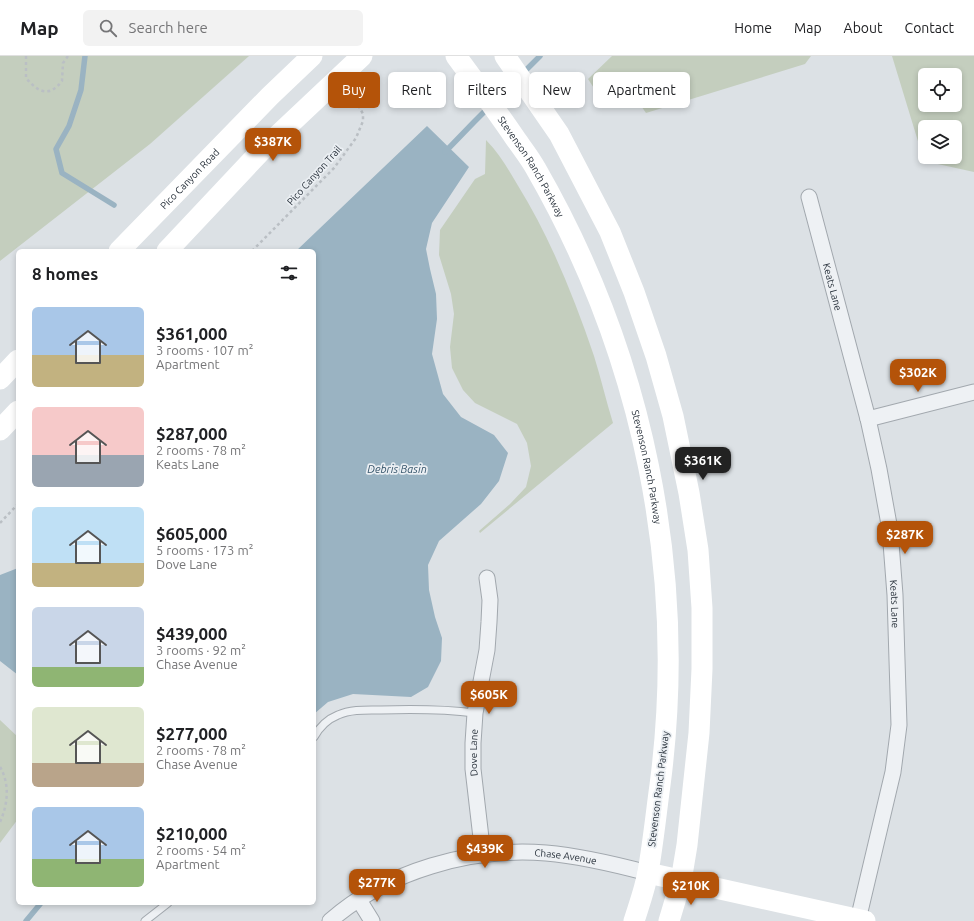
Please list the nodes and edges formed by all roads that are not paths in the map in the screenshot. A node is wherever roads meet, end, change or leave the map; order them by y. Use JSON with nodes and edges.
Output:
{"nodes":[{"id":1,"x":312,"y":56,"type":"edge"},
{"id":2,"x":362,"y":56,"type":"edge"},
{"id":3,"x":456,"y":56,"type":"edge"},
{"id":4,"x":506,"y":58,"type":"edge"},
{"id":5,"x":809,"y":197,"type":"dead end"},
{"id":6,"x":122,"y":249,"type":"edge"},
{"id":7,"x":169,"y":249,"type":"edge"},
{"id":8,"x":16,"y":362,"type":"edge"},
{"id":9,"x":0,"y":379,"type":"edge"},
{"id":10,"x":974,"y":392,"type":"edge"},
{"id":11,"x":16,"y":413,"type":"edge"},
{"id":12,"x":868,"y":419,"type":"junction"},
{"id":13,"x":0,"y":430,"type":"edge"},
{"id":14,"x":487,"y":578,"type":"dead end"},
{"id":15,"x":475,"y":713,"type":"junction"},
{"id":16,"x":316,"y":734,"type":"edge"},
{"id":17,"x":483,"y":855,"type":"junction"},
{"id":18,"x":648,"y":873,"type":"junction"},
{"id":19,"x":681,"y":881,"type":"junction"},
{"id":20,"x":358,"y":900,"type":"junction"},
{"id":21,"x":165,"y":905,"type":"edge"},
{"id":22,"x":861,"y":920,"type":"edge"},
{"id":23,"x":145,"y":921,"type":"edge"},
{"id":24,"x":330,"y":921,"type":"edge"},
{"id":25,"x":372,"y":921,"type":"edge"},
{"id":26,"x":634,"y":921,"type":"edge"},
{"id":27,"x":669,"y":921,"type":"edge"}],
"edges":[{"from":1,"to":6,"type":"main road","name":"Pico Canyon Road"},
{"from":2,"to":7,"type":"main road"},
{"from":3,"to":18,"type":"main road","name":"Stevenson Ranch Parkway"},
{"from":4,"to":19,"type":"main road"},
{"from":5,"to":12,"type":"street","name":"Keats Lane"},
{"from":8,"to":9,"type":"main road"},
{"from":10,"to":12,"type":"street"},
{"from":11,"to":13,"type":"main road"},
{"from":12,"to":22,"type":"street","name":"Keats Lane"},
{"from":14,"to":15,"type":"street","name":"Dove Lane"},
{"from":15,"to":16,"type":"lane"},
{"from":15,"to":17,"type":"street","name":"Dove Lane"},
{"from":17,"to":18,"type":"street","name":"Chase Avenue"},
{"from":17,"to":20,"type":"street","name":"Chase Avenue"},
{"from":18,"to":19,"type":"main road"},
{"from":18,"to":26,"type":"main road","name":"Stevenson Ranch Parkway"},
{"from":19,"to":22,"type":"main road"},
{"from":19,"to":27,"type":"main road"},
{"from":20,"to":24,"type":"street","name":"Chase Avenue"},
{"from":20,"to":25,"type":"street"},
{"from":21,"to":23,"type":"lane"}]}
